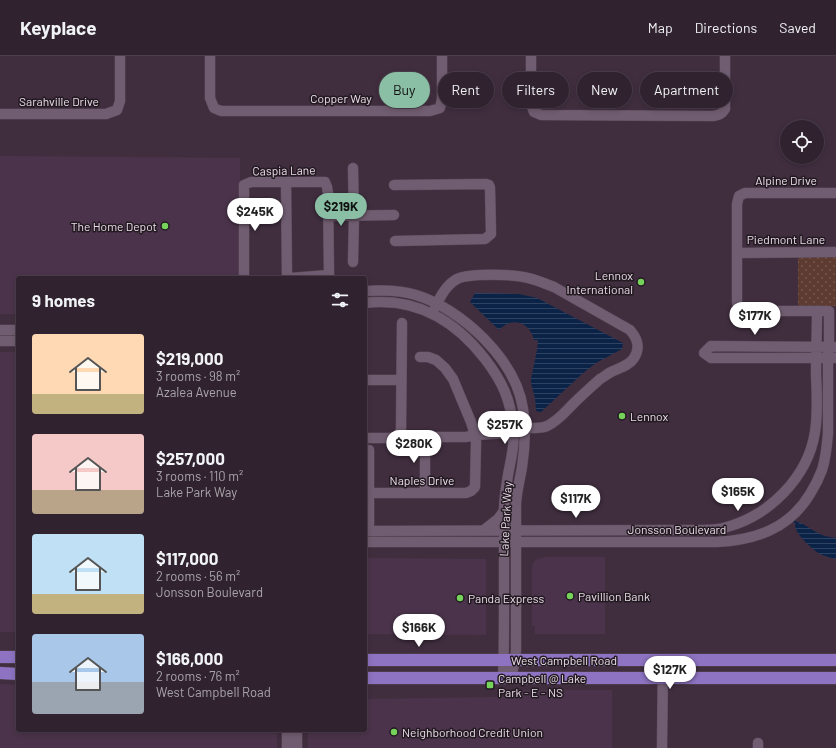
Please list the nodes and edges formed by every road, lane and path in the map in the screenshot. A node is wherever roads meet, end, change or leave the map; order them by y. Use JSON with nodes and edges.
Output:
{"nodes":[{"id":1,"x":120,"y":56,"type":"edge"},
{"id":2,"x":210,"y":56,"type":"edge"},
{"id":3,"x":442,"y":56,"type":"edge"},
{"id":4,"x":531,"y":56,"type":"edge"},
{"id":5,"x":725,"y":56,"type":"edge"},
{"id":6,"x":0,"y":114,"type":"edge"},
{"id":7,"x":353,"y":168,"type":"dead end"},
{"id":8,"x":286,"y":182,"type":"junction"},
{"id":9,"x":394,"y":184,"type":"dead end"},
{"id":10,"x":836,"y":193,"type":"edge"},
{"id":11,"x":394,"y":215,"type":"dead end"},
{"id":12,"x":329,"y":216,"type":"junction"},
{"id":13,"x":354,"y":216,"type":"junction"},
{"id":14,"x":395,"y":241,"type":"dead end"},
{"id":15,"x":836,"y":252,"type":"edge"},
{"id":16,"x":737,"y":253,"type":"junction"},
{"id":17,"x":353,"y":262,"type":"dead end"},
{"id":18,"x":244,"y":276,"type":"edge"},
{"id":19,"x":287,"y":276,"type":"edge"},
{"id":20,"x":330,"y":276,"type":"edge"},
{"id":21,"x":367,"y":291,"type":"edge"},
{"id":22,"x":367,"y":303,"type":"edge"},
{"id":23,"x":437,"y":303,"type":"junction"},
{"id":24,"x":817,"y":311,"type":"junction"},
{"id":25,"x":833,"y":311,"type":"edge"},
{"id":26,"x":432,"y":314,"type":"junction"},
{"id":27,"x":402,"y":323,"type":"dead end"},
{"id":28,"x":0,"y":330,"type":"edge"},
{"id":29,"x":16,"y":330,"type":"edge"},
{"id":30,"x":0,"y":341,"type":"edge"},
{"id":31,"x":16,"y":341,"type":"edge"},
{"id":32,"x":742,"y":347,"type":"junction"},
{"id":33,"x":817,"y":347,"type":"junction"},
{"id":34,"x":832,"y":347,"type":"edge"},
{"id":35,"x":420,"y":357,"type":"dead end"},
{"id":36,"x":742,"y":358,"type":"junction"},
{"id":37,"x":816,"y":358,"type":"junction"},
{"id":38,"x":832,"y":358,"type":"edge"},
{"id":39,"x":367,"y":380,"type":"edge"},
{"id":40,"x":401,"y":380,"type":"junction"},
{"id":41,"x":513,"y":428,"type":"junction"},
{"id":42,"x":525,"y":428,"type":"junction"},
{"id":43,"x":475,"y":435,"type":"junction"},
{"id":44,"x":367,"y":438,"type":"edge"},
{"id":45,"x":369,"y":450,"type":"dead end"},
{"id":46,"x":369,"y":493,"type":"junction"},
{"id":47,"x":425,"y":493,"type":"junction"},
{"id":48,"x":504,"y":511,"type":"junction"},
{"id":49,"x":484,"y":530,"type":"junction"},
{"id":50,"x":504,"y":530,"type":"junction"},
{"id":51,"x":516,"y":530,"type":"junction"},
{"id":52,"x":716,"y":530,"type":"junction"},
{"id":53,"x":367,"y":531,"type":"edge"},
{"id":54,"x":404,"y":531,"type":"junction"},
{"id":55,"x":367,"y":542,"type":"edge"},
{"id":56,"x":404,"y":542,"type":"junction"},
{"id":57,"x":504,"y":542,"type":"junction"},
{"id":58,"x":516,"y":542,"type":"junction"},
{"id":59,"x":717,"y":542,"type":"junction"},
{"id":60,"x":0,"y":657,"type":"edge"},
{"id":61,"x":16,"y":657,"type":"edge"},
{"id":62,"x":367,"y":660,"type":"edge"},
{"id":63,"x":409,"y":660,"type":"junction"},
{"id":64,"x":429,"y":660,"type":"junction"},
{"id":65,"x":510,"y":660,"type":"junction"},
{"id":66,"x":663,"y":660,"type":"junction"},
{"id":67,"x":836,"y":660,"type":"edge"},
{"id":68,"x":0,"y":673,"type":"edge"},
{"id":69,"x":16,"y":674,"type":"edge"},
{"id":70,"x":834,"y":676,"type":"edge"},
{"id":71,"x":367,"y":678,"type":"edge"},
{"id":72,"x":391,"y":678,"type":"junction"},
{"id":73,"x":414,"y":678,"type":"junction"},
{"id":74,"x":507,"y":678,"type":"junction"},
{"id":75,"x":663,"y":678,"type":"junction"},
{"id":76,"x":287,"y":732,"type":"edge"},
{"id":77,"x":297,"y":732,"type":"edge"},
{"id":78,"x":287,"y":748,"type":"edge"},
{"id":79,"x":297,"y":748,"type":"edge"},
{"id":80,"x":662,"y":748,"type":"edge"}],
"edges":[{"from":1,"to":6,"type":"street","name":"Sarahville Drive"},
{"from":2,"to":3,"type":"street","name":"Copper Way"},
{"from":4,"to":5,"type":"street"},
{"from":7,"to":13,"type":"street"},
{"from":8,"to":12,"type":"street","name":"Caspia Lane"},
{"from":8,"to":18,"type":"street","name":"Caspia Lane"},
{"from":8,"to":19,"type":"street"},
{"from":9,"to":14,"type":"street"},
{"from":10,"to":16,"type":"street","name":"Alpine Drive"},
{"from":11,"to":13,"type":"street"},
{"from":12,"to":13,"type":"street"},
{"from":12,"to":20,"type":"street"},
{"from":13,"to":17,"type":"street"},
{"from":15,"to":16,"type":"street","name":"Piedmont Lane"},
{"from":16,"to":24,"type":"street"},
{"from":21,"to":23,"type":"street","name":"Lake Park Way"},
{"from":22,"to":26,"type":"street","name":"Lake Park Way"},
{"from":23,"to":26,"type":"street"},
{"from":23,"to":42,"type":"street","name":"Lake Park Way"},
{"from":23,"to":42,"type":"street"},
{"from":24,"to":25,"type":"street"},
{"from":24,"to":33,"type":"street","name":"Jonsson Boulevard"},
{"from":25,"to":34,"type":"street","name":"Jonsson Boulevard"},
{"from":26,"to":41,"type":"street","name":"Lake Park Way"},
{"from":27,"to":40,"type":"street"},
{"from":28,"to":29,"type":"street"},
{"from":30,"to":31,"type":"street"},
{"from":32,"to":33,"type":"street"},
{"from":32,"to":36,"type":"street"},
{"from":32,"to":36,"type":"street"},
{"from":33,"to":34,"type":"street"},
{"from":33,"to":37,"type":"street","name":"Jonsson Boulevard"},
{"from":34,"to":38,"type":"street","name":"Jonsson Boulevard"},
{"from":35,"to":43,"type":"street"},
{"from":36,"to":37,"type":"street"},
{"from":37,"to":38,"type":"street"},
{"from":37,"to":52,"type":"street","name":"Jonsson Boulevard"},
{"from":38,"to":59,"type":"street","name":"Jonsson Boulevard"},
{"from":39,"to":40,"type":"street"},
{"from":40,"to":44,"type":"street"},
{"from":41,"to":42,"type":"street"},
{"from":41,"to":43,"type":"street"},
{"from":41,"to":48,"type":"street","name":"Lake Park Way"},
{"from":42,"to":51,"type":"street","name":"Lake Park Way"},
{"from":43,"to":47,"type":"street"},
{"from":43,"to":47,"type":"street","name":"Naples Drive"},
{"from":45,"to":46,"type":"street"},
{"from":46,"to":47,"type":"street","name":"Naples Drive"},
{"from":46,"to":53,"type":"street"},
{"from":48,"to":49,"type":"street"},
{"from":48,"to":50,"type":"street","name":"Lake Park Way"},
{"from":49,"to":50,"type":"street","name":"Jonsson Boulevard"},
{"from":49,"to":54,"type":"street","name":"Jonsson Boulevard"},
{"from":50,"to":51,"type":"street","name":"Jonsson Boulevard"},
{"from":50,"to":57,"type":"street","name":"Lake Park Way"},
{"from":51,"to":52,"type":"street","name":"Jonsson Boulevard"},
{"from":51,"to":58,"type":"street","name":"Lake Park Way"},
{"from":52,"to":59,"type":"street"},
{"from":53,"to":54,"type":"street","name":"Jonsson Boulevard"},
{"from":54,"to":56,"type":"street"},
{"from":55,"to":56,"type":"street","name":"Jonsson Boulevard"},
{"from":56,"to":57,"type":"street","name":"Jonsson Boulevard"},
{"from":57,"to":58,"type":"street","name":"Jonsson Boulevard"},
{"from":57,"to":65,"type":"street","name":"Lake Park Way"},
{"from":58,"to":59,"type":"street","name":"Jonsson Boulevard"},
{"from":58,"to":65,"type":"street","name":"Lake Park Way"},
{"from":60,"to":61,"type":"main road"},
{"from":62,"to":63,"type":"main road","name":"West Campbell Road"},
{"from":63,"to":64,"type":"main road","name":"West Campbell Road"},
{"from":63,"to":72,"type":"main road"},
{"from":64,"to":65,"type":"main road","name":"West Campbell Road"},
{"from":64,"to":73,"type":"main road"},
{"from":65,"to":66,"type":"main road","name":"West Campbell Road"},
{"from":65,"to":74,"type":"street","name":"Lake Park Way"},
{"from":66,"to":67,"type":"main road","name":"West Campbell Road"},
{"from":66,"to":75,"type":"street"},
{"from":68,"to":69,"type":"main road"},
{"from":70,"to":75,"type":"main road","name":"West Campbell Road"},
{"from":71,"to":72,"type":"main road","name":"West Campbell Road"},
{"from":72,"to":73,"type":"main road","name":"West Campbell Road"},
{"from":73,"to":74,"type":"main road","name":"West Campbell Road"},
{"from":74,"to":75,"type":"main road","name":"West Campbell Road"},
{"from":75,"to":80,"type":"street"},
{"from":76,"to":78,"type":"street"},
{"from":77,"to":79,"type":"street"}]}
